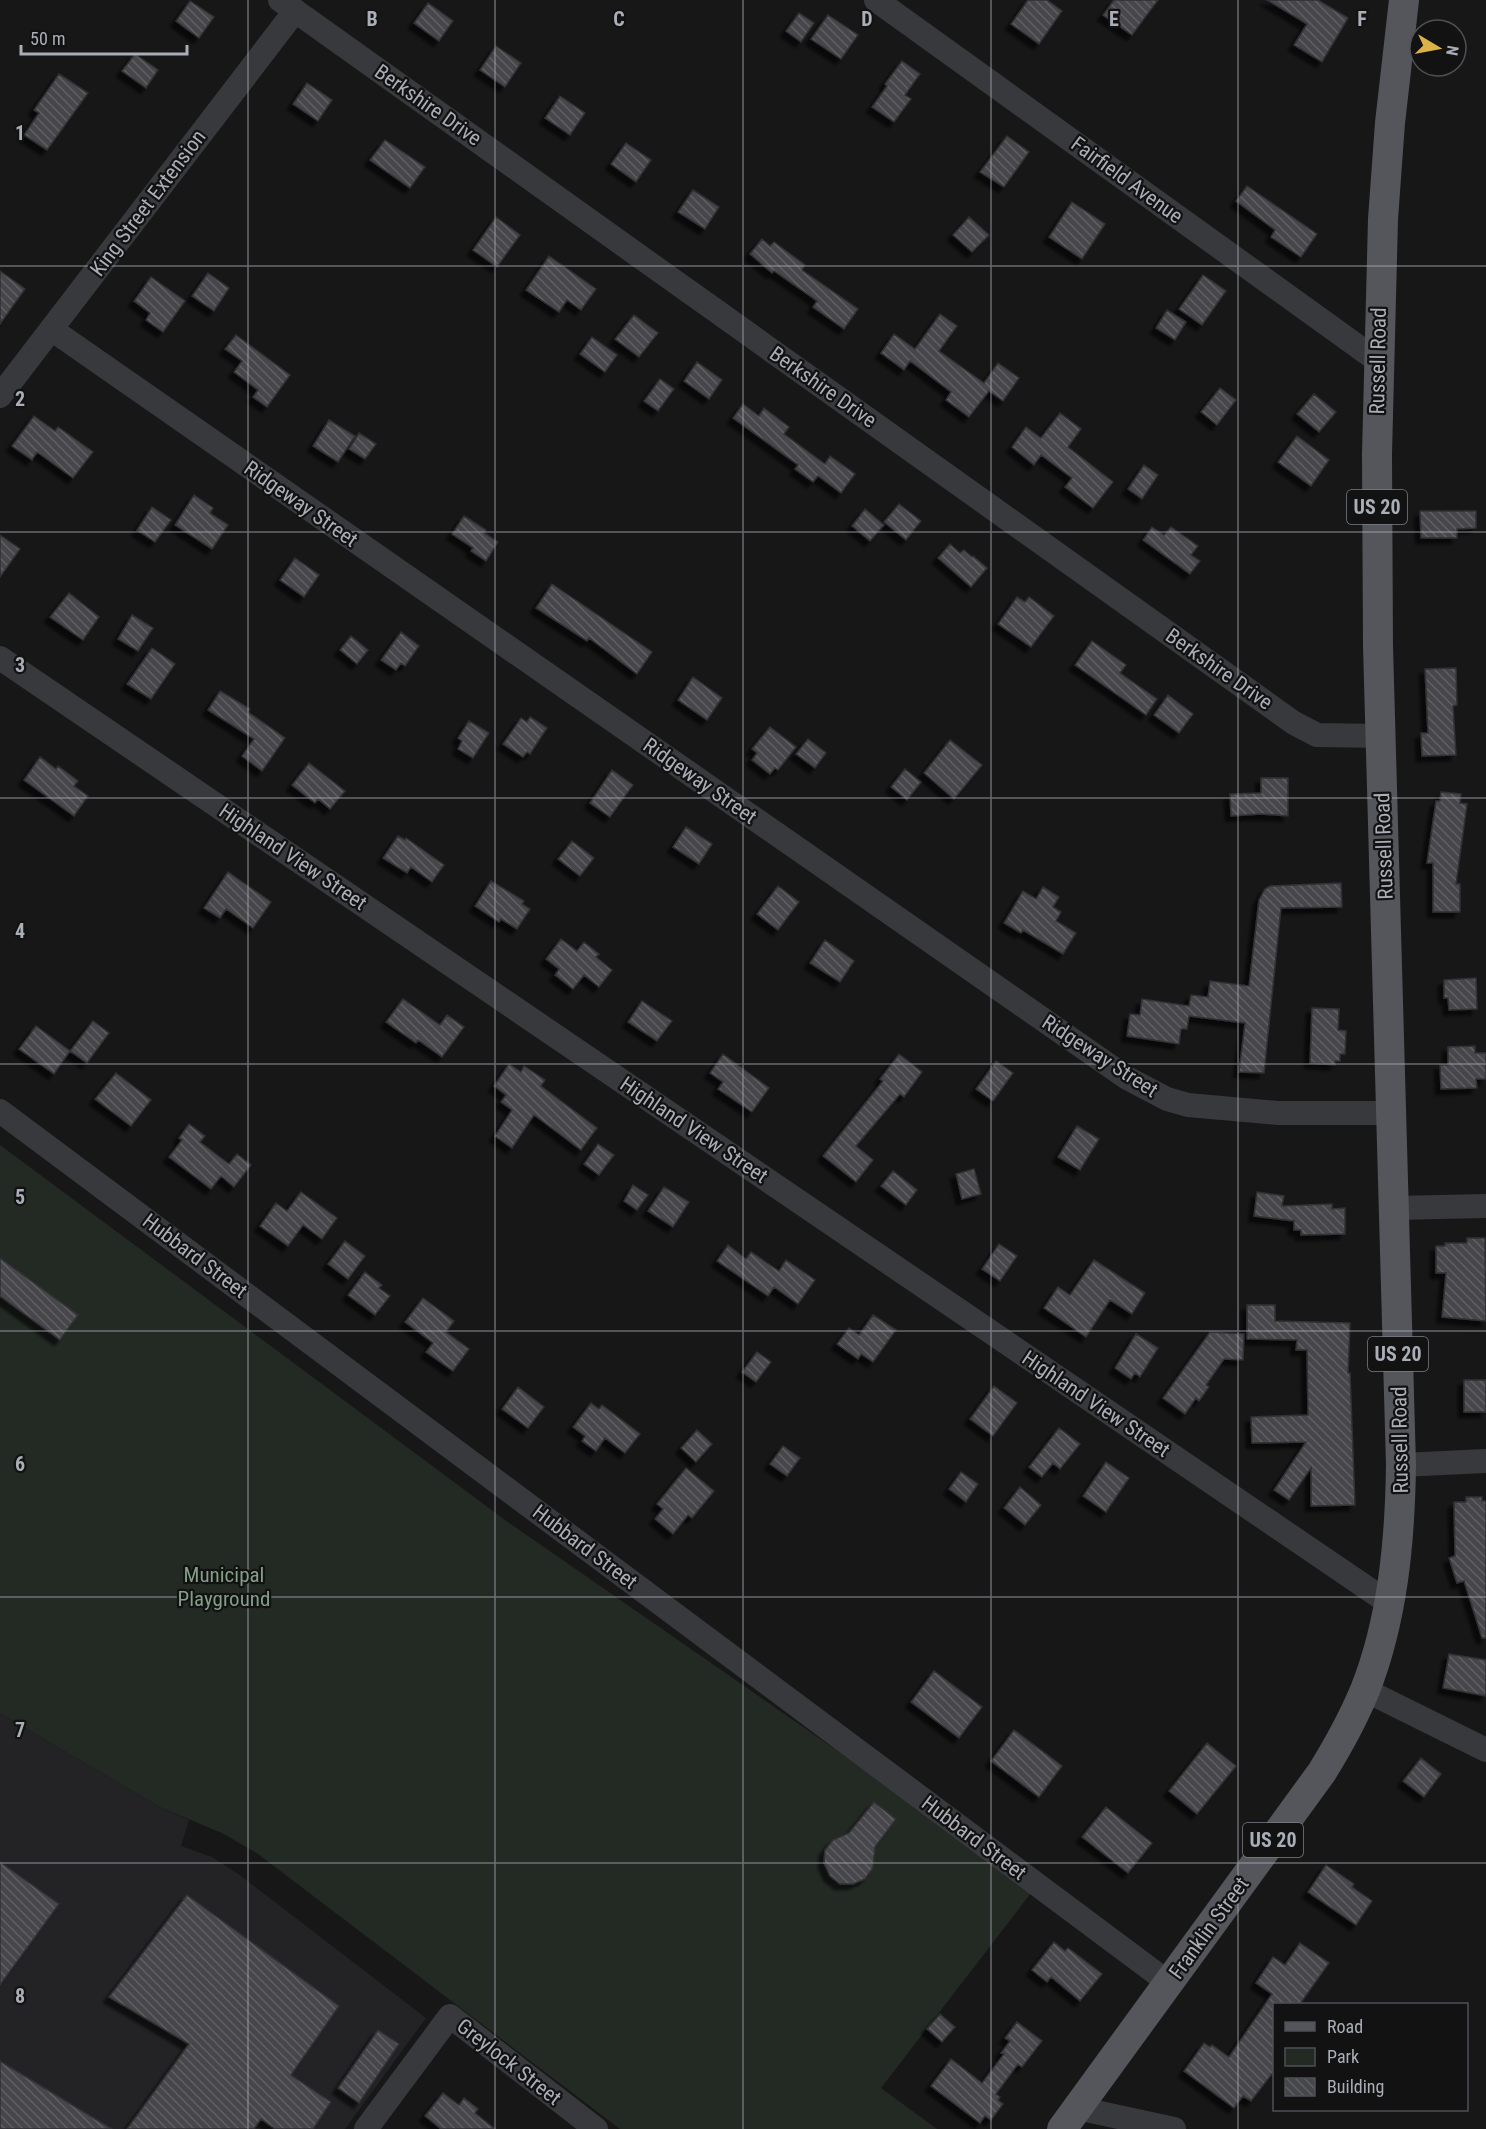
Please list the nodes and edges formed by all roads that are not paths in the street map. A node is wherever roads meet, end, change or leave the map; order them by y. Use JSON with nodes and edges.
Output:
{"nodes":[{"id":1,"x":876,"y":0,"type":"edge"},
{"id":2,"x":1404,"y":0,"type":"edge"},
{"id":3,"x":287,"y":5,"type":"edge"},
{"id":4,"x":51,"y":329,"type":"junction"},
{"id":5,"x":1378,"y":361,"type":"junction"},
{"id":6,"x":0,"y":396,"type":"edge"},
{"id":7,"x":0,"y":658,"type":"edge"},
{"id":8,"x":1380,"y":736,"type":"junction"},
{"id":9,"x":0,"y":1111,"type":"edge"},
{"id":10,"x":1392,"y":1113,"type":"junction"},
{"id":11,"x":1486,"y":1206,"type":"edge"},
{"id":12,"x":1394,"y":1208,"type":"junction"},
{"id":13,"x":1486,"y":1461,"type":"edge"},
{"id":14,"x":1401,"y":1465,"type":"junction"},
{"id":15,"x":1389,"y":1603,"type":"junction"},
{"id":16,"x":1365,"y":1690,"type":"junction"},
{"id":17,"x":1486,"y":1750,"type":"edge"},
{"id":18,"x":1169,"y":1983,"type":"junction"},
{"id":19,"x":1069,"y":2119,"type":"edge"},
{"id":20,"x":366,"y":2129,"type":"edge"},
{"id":21,"x":596,"y":2129,"type":"edge"},
{"id":22,"x":1174,"y":2129,"type":"edge"}],
"edges":[{"from":1,"to":5,"type":"street","name":"Fairfield Avenue"},
{"from":2,"to":5,"type":"main road","name":"Russell Road","number":"US 20"},
{"from":3,"to":4,"type":"street","name":"King Street Extension"},
{"from":3,"to":8,"type":"street","name":"Berkshire Drive"},
{"from":4,"to":6,"type":"street","name":"King Street Extension"},
{"from":4,"to":10,"type":"street","name":"Ridgeway Street"},
{"from":5,"to":8,"type":"main road","name":"Russell Road","number":"US 20"},
{"from":7,"to":15,"type":"street","name":"Highland View Street"},
{"from":8,"to":10,"type":"main road","name":"Russell Road","number":"US 20"},
{"from":9,"to":18,"type":"street","name":"Hubbard Street"},
{"from":10,"to":12,"type":"main road","name":"Russell Road","number":"US 20"},
{"from":11,"to":12,"type":"street"},
{"from":12,"to":14,"type":"main road","name":"Russell Road","number":"US 20"},
{"from":13,"to":14,"type":"street"},
{"from":14,"to":15,"type":"main road","name":"Russell Road","number":"US 20"},
{"from":15,"to":16,"type":"main road","name":"Russell Road","number":"US 20"},
{"from":16,"to":17,"type":"street"},
{"from":16,"to":18,"type":"main road","name":"Franklin Street","number":"US 20"},
{"from":18,"to":19,"type":"main road","name":"Franklin Street","number":"US 20"},
{"from":19,"to":22,"type":"street"},
{"from":20,"to":21,"type":"street","name":"Greylock Street"}]}
